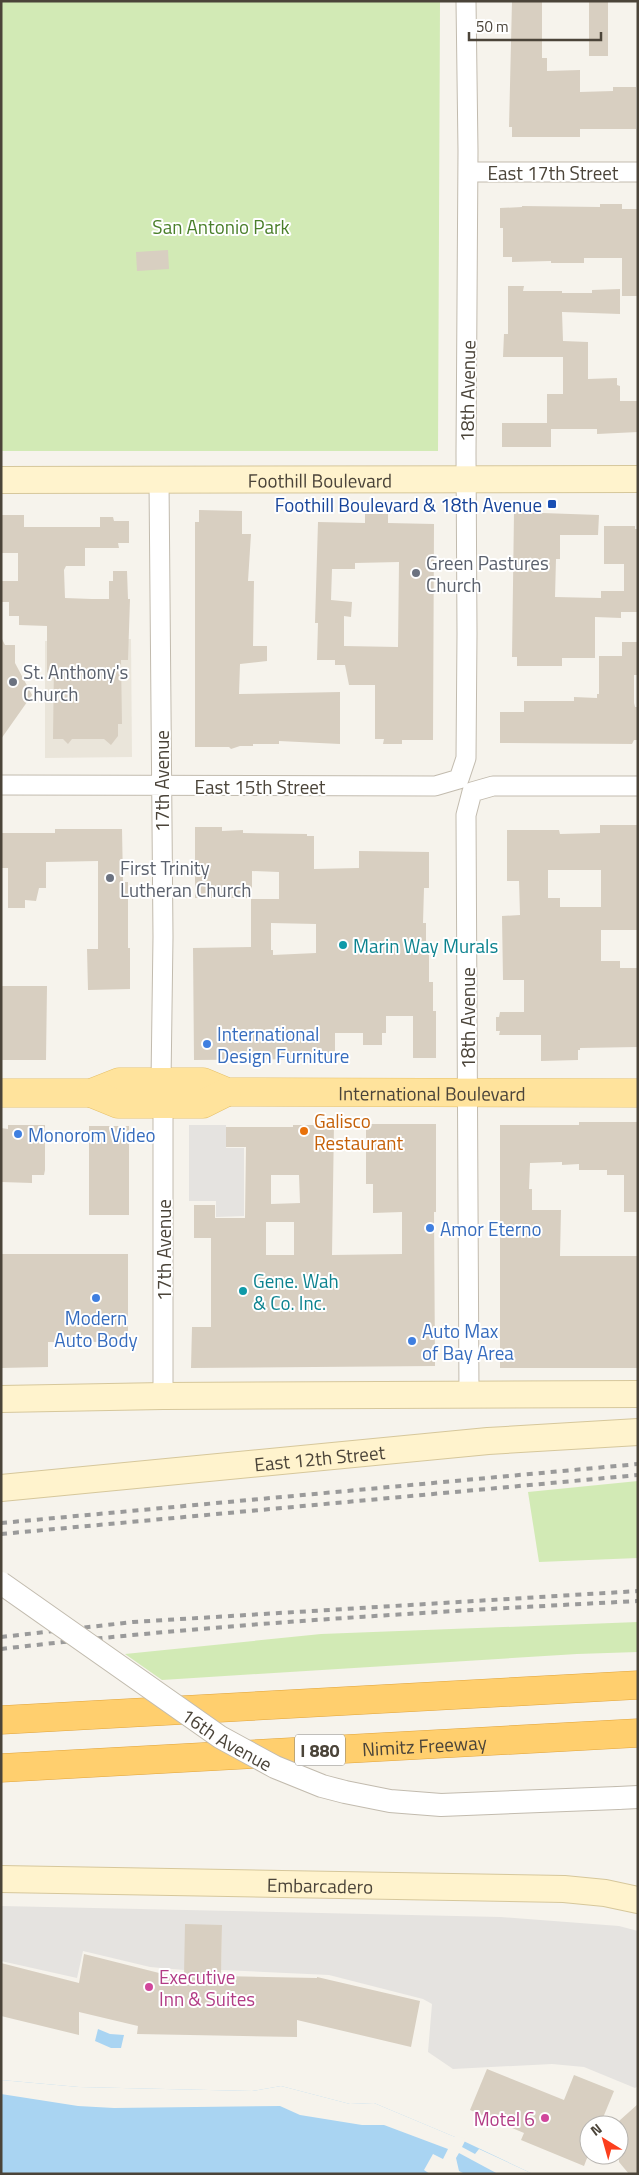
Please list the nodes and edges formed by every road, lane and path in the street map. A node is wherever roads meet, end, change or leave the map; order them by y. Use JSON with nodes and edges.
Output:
{"nodes":[{"id":1,"x":466,"y":1,"type":"edge"},
{"id":2,"x":468,"y":172,"type":"junction"},
{"id":3,"x":638,"y":172,"type":"edge"},
{"id":4,"x":466,"y":479,"type":"junction"},
{"id":5,"x":638,"y":479,"type":"edge"},
{"id":6,"x":1,"y":480,"type":"edge"},
{"id":7,"x":159,"y":480,"type":"junction"},
{"id":8,"x":459,"y":779,"type":"joint"},
{"id":9,"x":1,"y":785,"type":"edge"},
{"id":10,"x":160,"y":786,"type":"junction"},
{"id":11,"x":638,"y":786,"type":"edge"},
{"id":12,"x":1,"y":1093,"type":"edge"},
{"id":13,"x":162,"y":1093,"type":"junction"},
{"id":14,"x":468,"y":1094,"type":"junction"},
{"id":15,"x":638,"y":1094,"type":"edge"},
{"id":16,"x":638,"y":1394,"type":"edge"},
{"id":17,"x":469,"y":1395,"type":"junction"},
{"id":18,"x":164,"y":1396,"type":"junction"},
{"id":19,"x":1,"y":1399,"type":"edge"},
{"id":20,"x":638,"y":1432,"type":"edge"},
{"id":21,"x":1,"y":1488,"type":"edge"},
{"id":22,"x":1,"y":1583,"type":"edge"},
{"id":23,"x":638,"y":1685,"type":"edge"},
{"id":24,"x":1,"y":1720,"type":"edge"},
{"id":25,"x":638,"y":1732,"type":"edge"},
{"id":26,"x":1,"y":1768,"type":"edge"},
{"id":27,"x":628,"y":1798,"type":"edge"},
{"id":28,"x":1,"y":1879,"type":"edge"},
{"id":29,"x":638,"y":1900,"type":"edge"}],
"edges":[{"from":1,"to":2,"type":"street","name":"18th Avenue"},
{"from":2,"to":3,"type":"street","name":"East 17th Street"},
{"from":2,"to":4,"type":"street","name":"18th Avenue"},
{"from":4,"to":5,"type":"main road","name":"Foothill Boulevard"},
{"from":4,"to":7,"type":"main road","name":"Foothill Boulevard"},
{"from":4,"to":8,"type":"street","name":"18th Avenue"},
{"from":6,"to":7,"type":"main road","name":"Foothill Boulevard"},
{"from":7,"to":10,"type":"street","name":"17th Avenue"},
{"from":8,"to":10,"type":"street","name":"East 15th Street"},
{"from":9,"to":10,"type":"street","name":"East 15th Street"},
{"from":10,"to":13,"type":"street","name":"17th Avenue"},
{"from":11,"to":14,"type":"street","name":"18th Avenue"},
{"from":12,"to":13,"type":"main road","name":"International Boulevard"},
{"from":13,"to":14,"type":"main road","name":"International Boulevard"},
{"from":13,"to":18,"type":"street","name":"17th Avenue"},
{"from":14,"to":15,"type":"main road","name":"International Boulevard"},
{"from":14,"to":17,"type":"street","name":"18th Avenue"},
{"from":16,"to":17,"type":"main road"},
{"from":17,"to":18,"type":"main road"},
{"from":18,"to":19,"type":"main road"},
{"from":20,"to":21,"type":"main road","name":"East 12th Street"},
{"from":22,"to":27,"type":"street","name":"16th Avenue","bridge":true},
{"from":23,"to":24,"type":"highway"},
{"from":25,"to":26,"type":"highway","name":"Nimitz Freeway","number":"I 880"},
{"from":28,"to":29,"type":"main road","name":"Embarcadero"}]}
